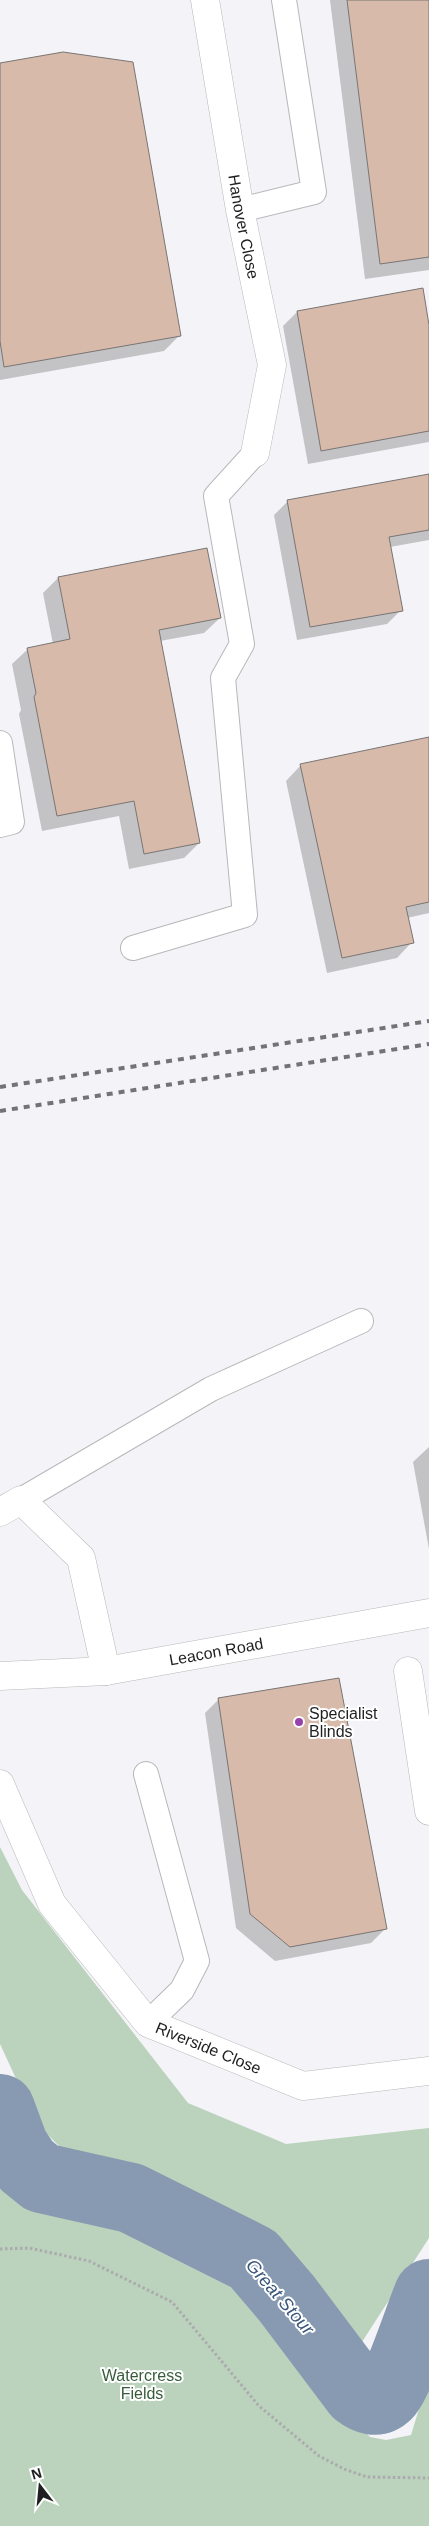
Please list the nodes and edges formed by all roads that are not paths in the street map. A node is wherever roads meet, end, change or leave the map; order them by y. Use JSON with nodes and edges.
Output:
{"nodes":[{"id":1,"x":205,"y":0,"type":"edge"},
{"id":2,"x":284,"y":0,"type":"edge"},
{"id":3,"x":240,"y":210,"type":"junction"},
{"id":4,"x":255,"y":453,"type":"joint"},
{"id":5,"x":0,"y":743,"type":"edge"},
{"id":6,"x":0,"y":825,"type":"edge"},
{"id":7,"x":133,"y":948,"type":"dead end"},
{"id":8,"x":361,"y":1321,"type":"dead end"},
{"id":9,"x":11,"y":1506,"type":"edge"},
{"id":10,"x":429,"y":1613,"type":"edge"},
{"id":11,"x":106,"y":1671,"type":"junction"},
{"id":12,"x":408,"y":1671,"type":"dead end"},
{"id":13,"x":0,"y":1676,"type":"edge"},
{"id":14,"x":146,"y":1774,"type":"dead end"},
{"id":15,"x":0,"y":1784,"type":"edge"},
{"id":16,"x":429,"y":1811,"type":"edge"},
{"id":17,"x":148,"y":2023,"type":"junction"},
{"id":18,"x":429,"y":2071,"type":"edge"}],
"edges":[{"from":1,"to":3,"type":"street","name":"Hanover Close"},
{"from":2,"to":3,"type":"lane"},
{"from":3,"to":4,"type":"street","name":"Hanover Close"},
{"from":4,"to":7,"type":"lane"},
{"from":5,"to":6,"type":"lane"},
{"from":8,"to":9,"type":"lane"},
{"from":9,"to":11,"type":"street"},
{"from":10,"to":11,"type":"street","name":"Leacon Road"},
{"from":11,"to":13,"type":"street","name":"Leacon Road"},
{"from":12,"to":16,"type":"street"},
{"from":14,"to":17,"type":"lane"},
{"from":15,"to":17,"type":"street","name":"Riverside Close"},
{"from":17,"to":18,"type":"street","name":"Riverside Close"}]}
